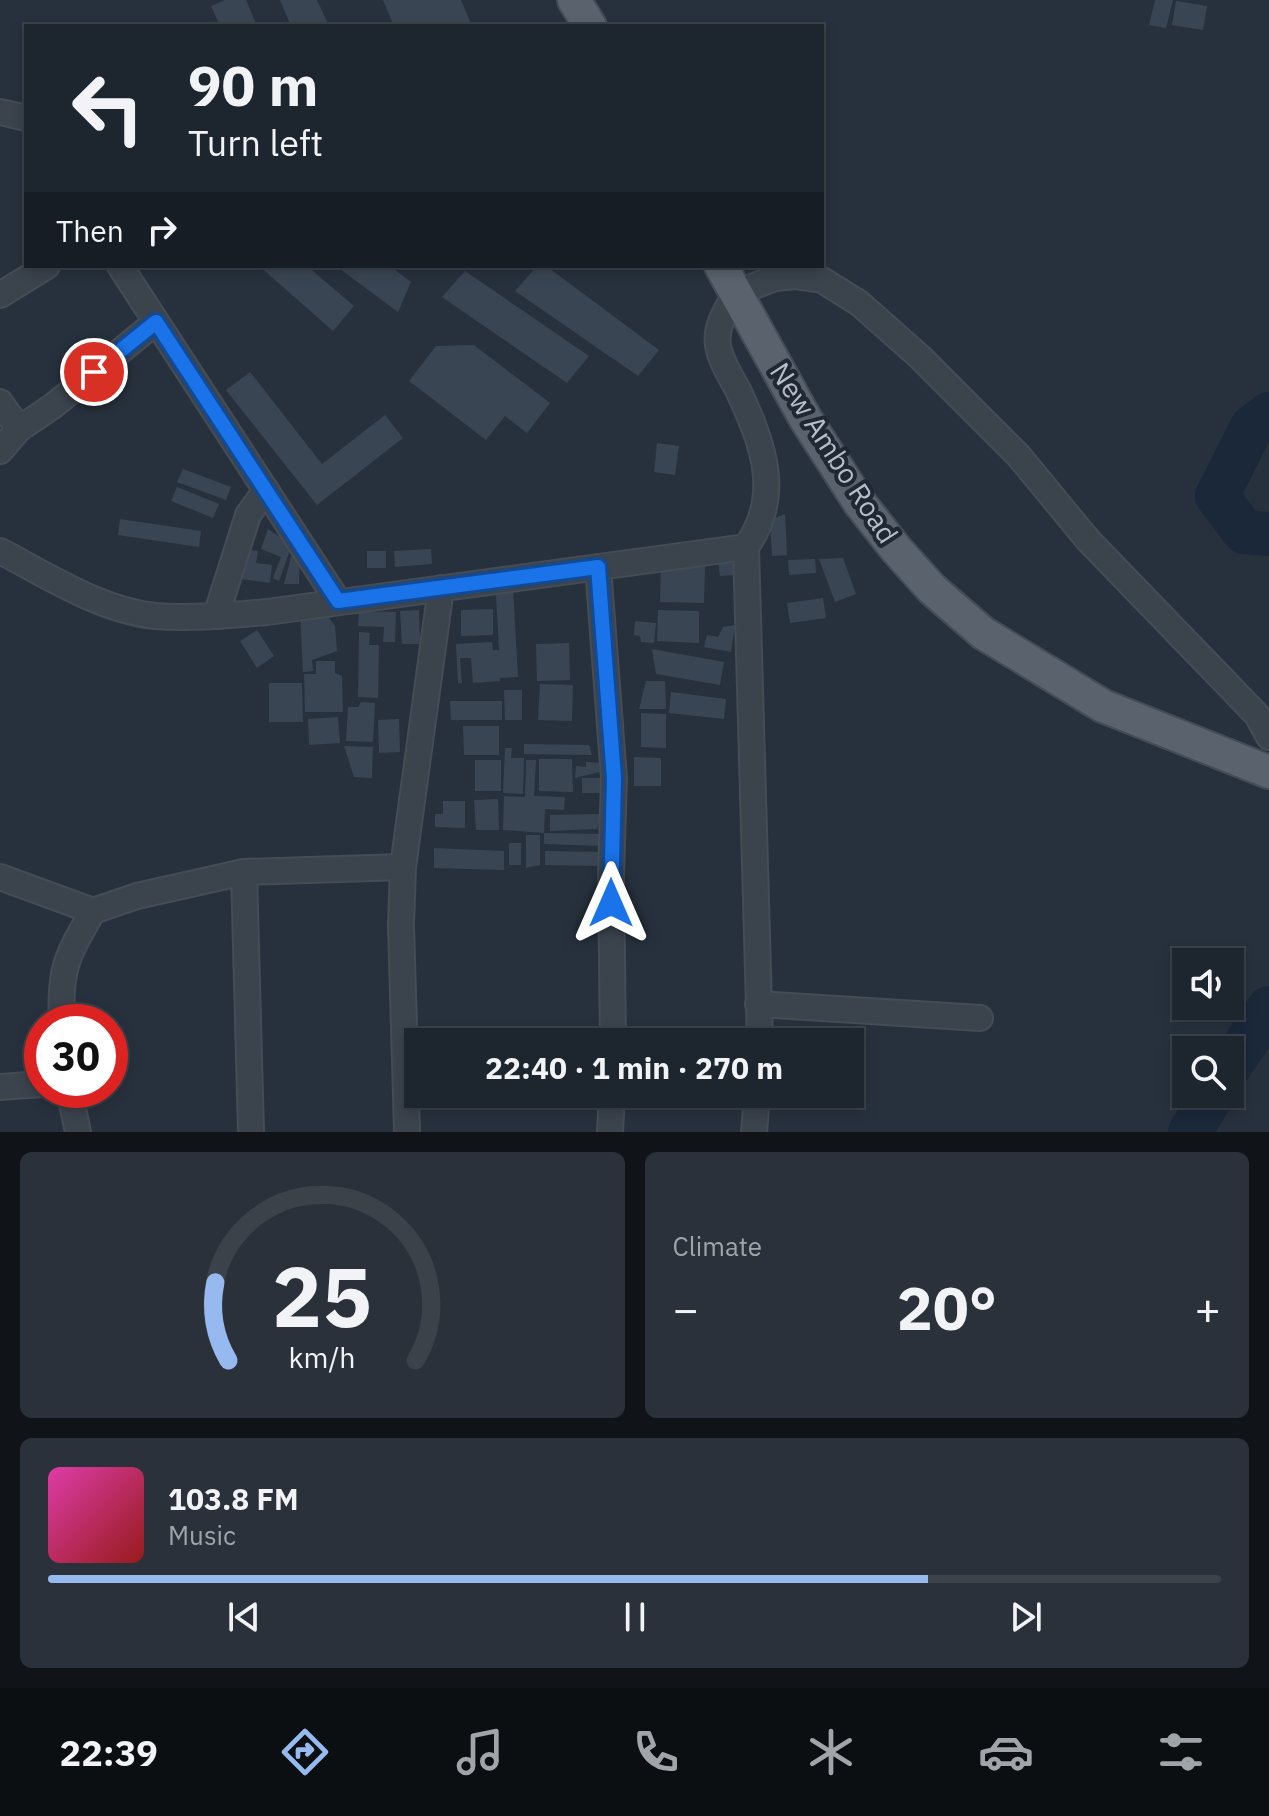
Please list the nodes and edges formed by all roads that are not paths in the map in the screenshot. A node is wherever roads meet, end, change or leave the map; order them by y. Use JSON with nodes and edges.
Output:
{"nodes":[{"id":1,"x":574,"y":0,"type":"edge"},
{"id":2,"x":589,"y":24,"type":"edge"},
{"id":3,"x":0,"y":112,"type":"edge"},
{"id":4,"x":24,"y":118,"type":"edge"},
{"id":5,"x":44,"y":268,"type":"edge"},
{"id":6,"x":121,"y":268,"type":"edge"},
{"id":7,"x":728,"y":280,"type":"edge"},
{"id":8,"x":0,"y":295,"type":"edge"},
{"id":9,"x":156,"y":322,"type":"junction"},
{"id":10,"x":0,"y":402,"type":"edge"},
{"id":11,"x":19,"y":429,"type":"junction"},
{"id":12,"x":0,"y":451,"type":"edge"},
{"id":13,"x":266,"y":490,"type":"junction"},
{"id":14,"x":746,"y":547,"type":"junction"},
{"id":15,"x":0,"y":551,"type":"edge"},
{"id":16,"x":598,"y":567,"type":"junction"},
{"id":17,"x":441,"y":588,"type":"junction"},
{"id":18,"x":338,"y":601,"type":"junction"},
{"id":19,"x":216,"y":616,"type":"junction"},
{"id":20,"x":1269,"y":737,"type":"edge"},
{"id":21,"x":1269,"y":772,"type":"edge"},
{"id":22,"x":403,"y":867,"type":"junction"},
{"id":23,"x":244,"y":872,"type":"junction"},
{"id":24,"x":0,"y":877,"type":"edge"},
{"id":25,"x":93,"y":911,"type":"junction"},
{"id":26,"x":62,"y":1004,"type":"edge"},
{"id":27,"x":758,"y":1004,"type":"junction"},
{"id":28,"x":980,"y":1018,"type":"dead end"},
{"id":29,"x":613,"y":1028,"type":"edge"},
{"id":30,"x":759,"y":1028,"type":"edge"},
{"id":31,"x":24,"y":1085,"type":"edge"},
{"id":32,"x":0,"y":1087,"type":"edge"},
{"id":33,"x":73,"y":1108,"type":"edge"},
{"id":34,"x":611,"y":1108,"type":"edge"},
{"id":35,"x":756,"y":1108,"type":"edge"},
{"id":36,"x":78,"y":1132,"type":"edge"},
{"id":37,"x":251,"y":1132,"type":"edge"},
{"id":38,"x":407,"y":1132,"type":"edge"},
{"id":39,"x":610,"y":1132,"type":"edge"},
{"id":40,"x":754,"y":1132,"type":"edge"}],
"edges":[{"from":1,"to":2,"type":"main road"},
{"from":3,"to":4,"type":"street"},
{"from":5,"to":8,"type":"street"},
{"from":6,"to":9,"type":"street"},
{"from":7,"to":14,"type":"street"},
{"from":7,"to":20,"type":"street"},
{"from":7,"to":21,"type":"main road","name":"New Ambo Road"},
{"from":9,"to":11,"type":"street"},
{"from":9,"to":13,"type":"street"},
{"from":10,"to":11,"type":"street"},
{"from":11,"to":12,"type":"street"},
{"from":13,"to":18,"type":"street"},
{"from":13,"to":19,"type":"street"},
{"from":14,"to":16,"type":"street"},
{"from":14,"to":27,"type":"street"},
{"from":15,"to":19,"type":"street"},
{"from":16,"to":17,"type":"street"},
{"from":16,"to":29,"type":"street"},
{"from":17,"to":18,"type":"street"},
{"from":17,"to":22,"type":"street"},
{"from":18,"to":19,"type":"street"},
{"from":22,"to":23,"type":"street"},
{"from":22,"to":38,"type":"street"},
{"from":23,"to":25,"type":"street"},
{"from":23,"to":37,"type":"street"},
{"from":24,"to":25,"type":"street"},
{"from":25,"to":26,"type":"street"},
{"from":27,"to":28,"type":"street"},
{"from":27,"to":30,"type":"street"},
{"from":31,"to":32,"type":"street"},
{"from":33,"to":36,"type":"street"},
{"from":34,"to":39,"type":"street"},
{"from":35,"to":40,"type":"street"}]}
